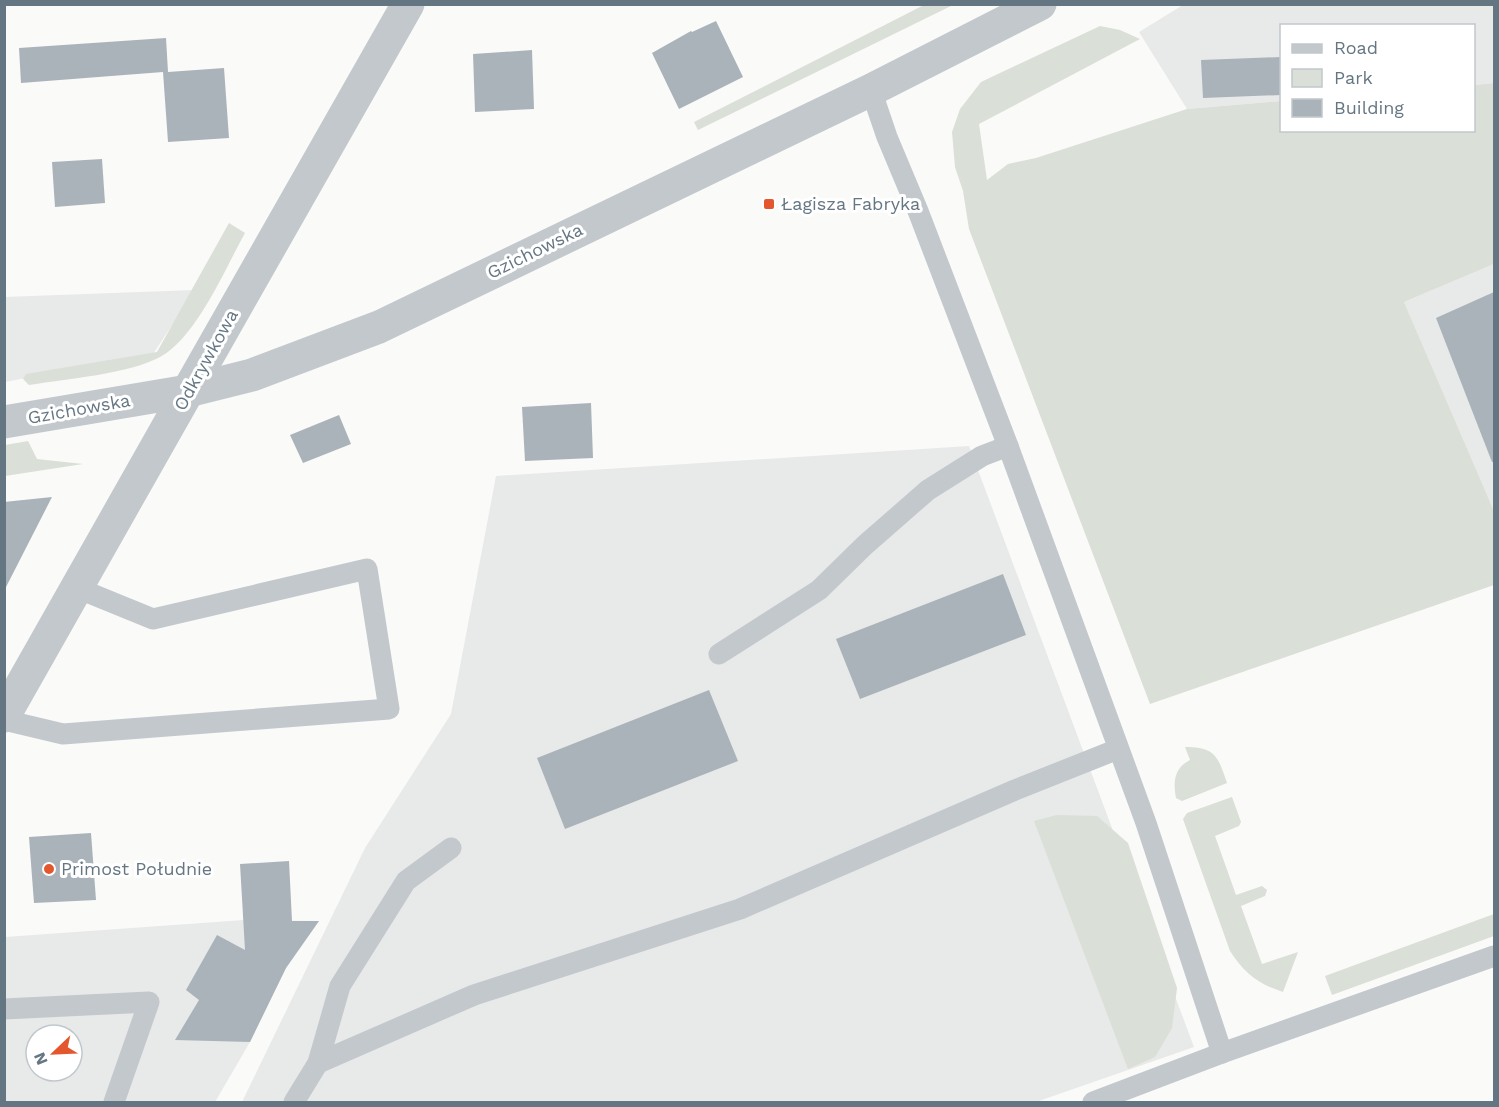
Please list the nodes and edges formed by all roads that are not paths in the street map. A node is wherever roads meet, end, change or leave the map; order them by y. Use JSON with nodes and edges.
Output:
{"nodes":[{"id":1,"x":408,"y":4,"type":"edge"},
{"id":2,"x":1040,"y":4,"type":"edge"},
{"id":3,"x":871,"y":90,"type":"junction"},
{"id":4,"x":188,"y":391,"type":"junction"},
{"id":5,"x":4,"y":422,"type":"edge"},
{"id":6,"x":1008,"y":446,"type":"junction"},
{"id":7,"x":77,"y":588,"type":"junction"},
{"id":8,"x":719,"y":654,"type":"dead end"},
{"id":9,"x":4,"y":718,"type":"edge"},
{"id":10,"x":1118,"y":749,"type":"junction"},
{"id":11,"x":452,"y":848,"type":"dead end"},
{"id":12,"x":1494,"y":956,"type":"edge"},
{"id":13,"x":4,"y":1009,"type":"edge"},
{"id":14,"x":1222,"y":1053,"type":"junction"},
{"id":15,"x":318,"y":1063,"type":"junction"},
{"id":16,"x":1124,"y":1097,"type":"edge"},
{"id":17,"x":114,"y":1102,"type":"edge"},
{"id":18,"x":294,"y":1102,"type":"edge"},
{"id":19,"x":1093,"y":1102,"type":"edge"}],
"edges":[{"from":1,"to":4,"type":"street","name":"Odkrywkowa"},
{"from":2,"to":3,"type":"street","name":"Gzichowska"},
{"from":3,"to":4,"type":"street","name":"Gzichowska"},
{"from":3,"to":6,"type":"lane"},
{"from":4,"to":5,"type":"street","name":"Gzichowska"},
{"from":4,"to":7,"type":"street","name":"Odkrywkowa"},
{"from":6,"to":8,"type":"lane"},
{"from":6,"to":10,"type":"lane"},
{"from":7,"to":9,"type":"street","name":"Odkrywkowa"},
{"from":7,"to":9,"type":"lane"},
{"from":10,"to":14,"type":"lane"},
{"from":10,"to":15,"type":"lane"},
{"from":11,"to":15,"type":"lane"},
{"from":12,"to":14,"type":"lane"},
{"from":13,"to":17,"type":"lane"},
{"from":14,"to":16,"type":"lane"},
{"from":15,"to":18,"type":"lane"},
{"from":16,"to":19,"type":"lane"}]}
